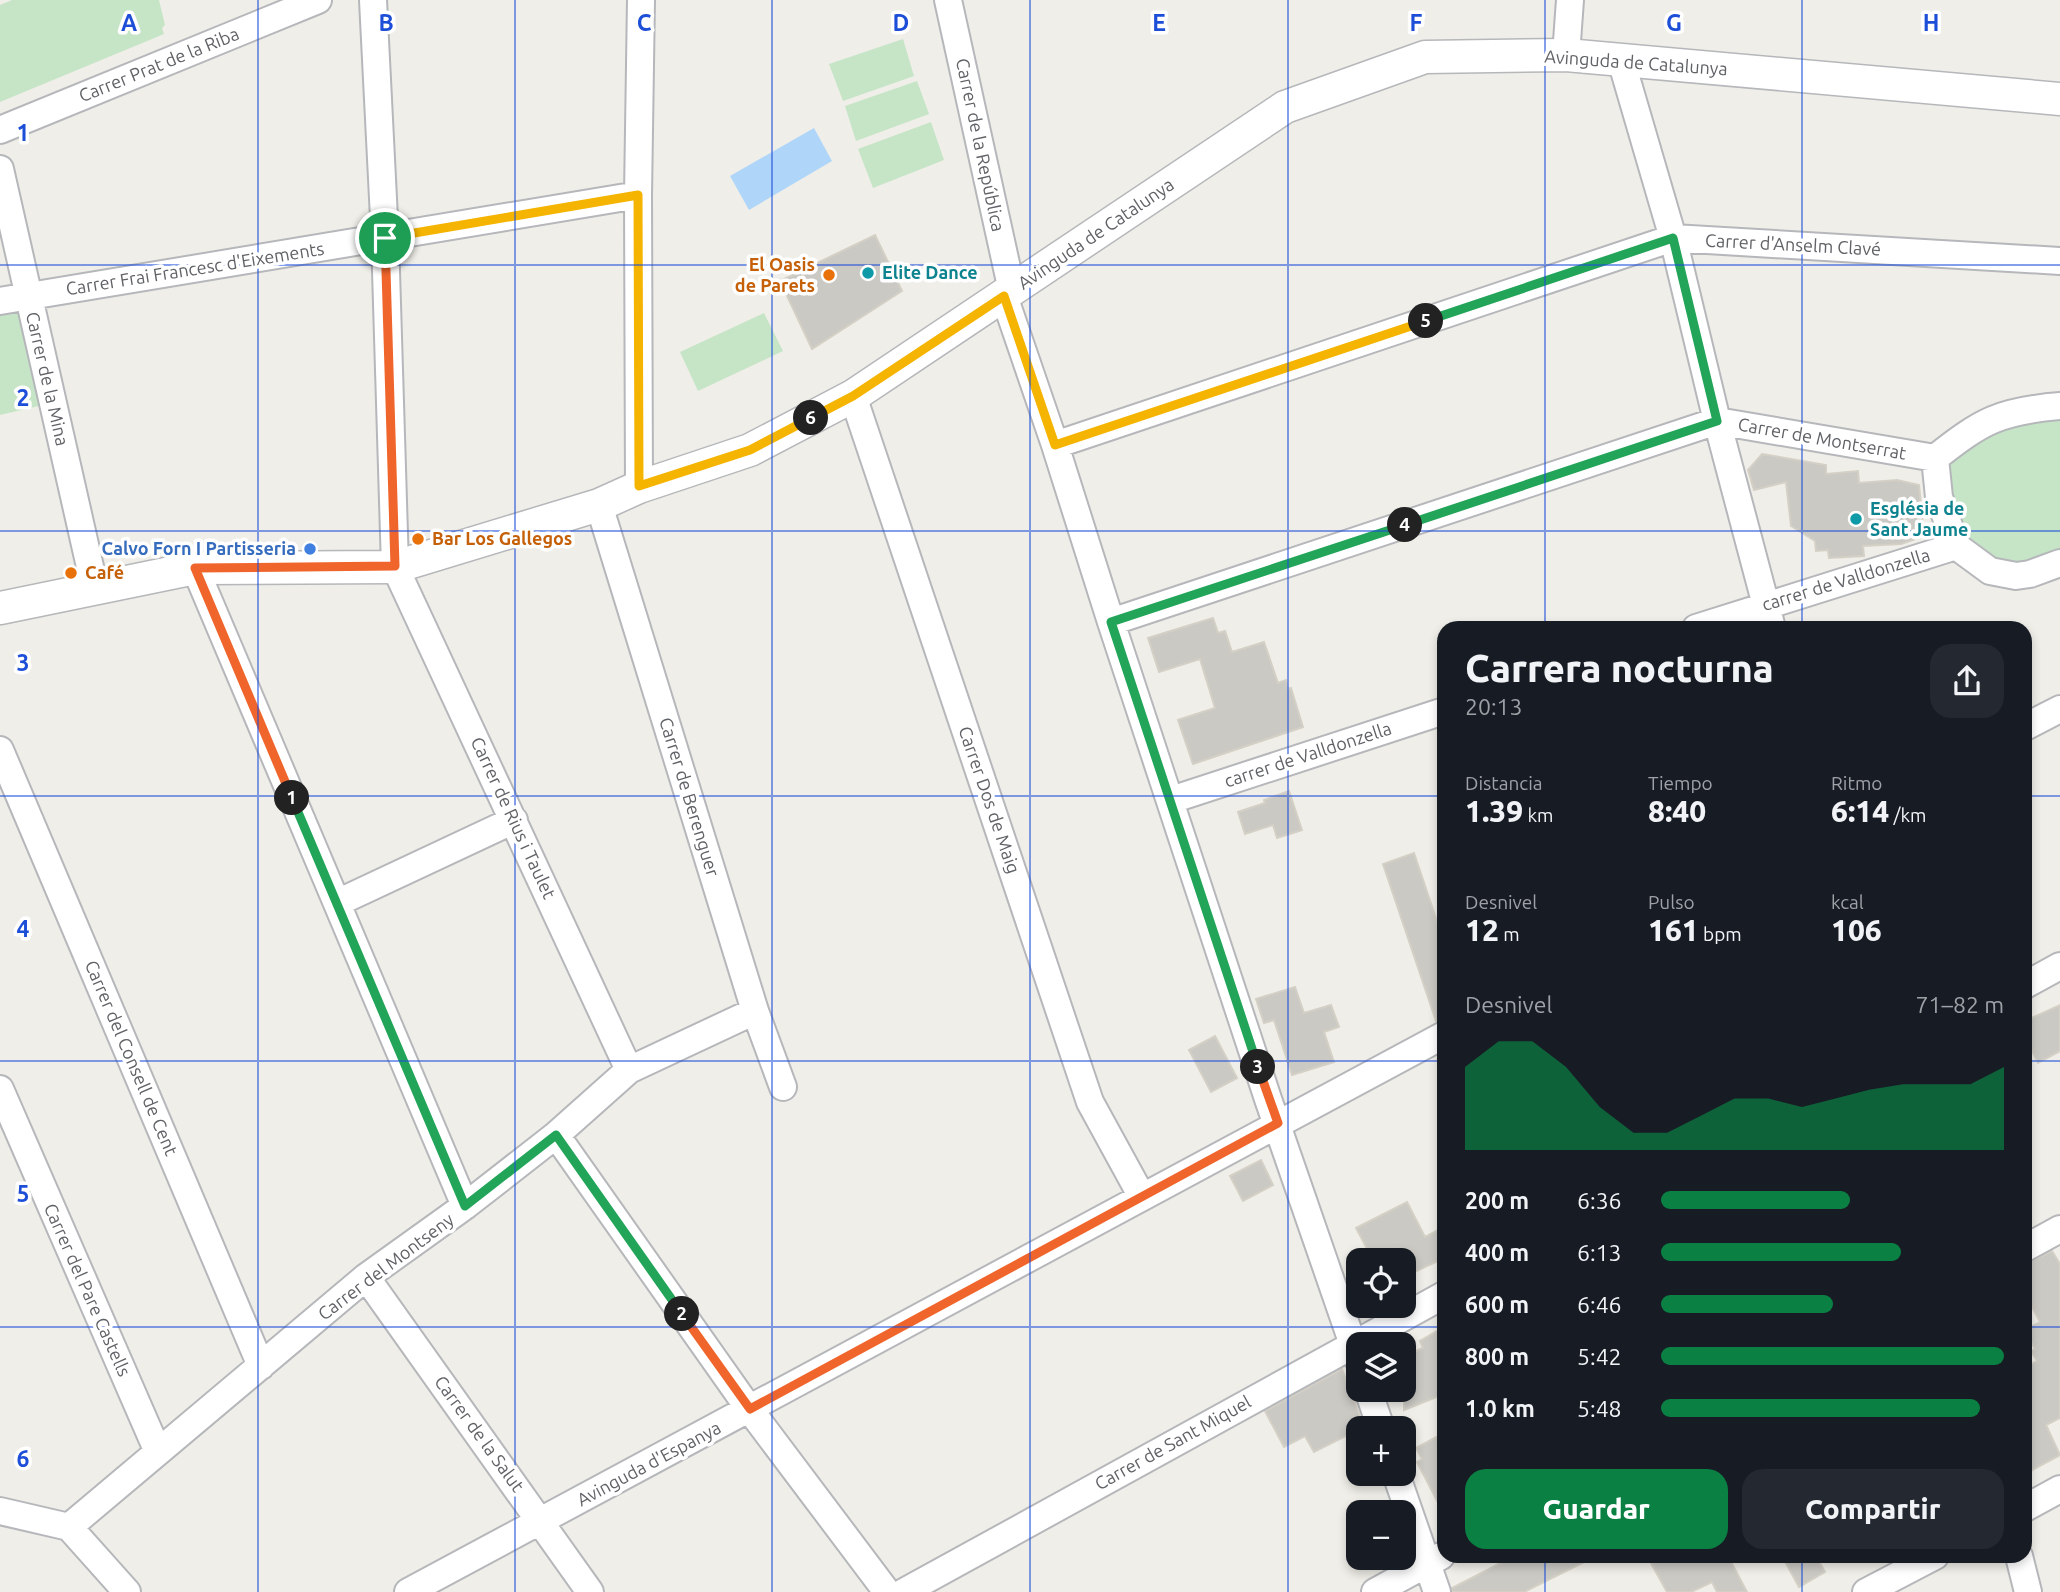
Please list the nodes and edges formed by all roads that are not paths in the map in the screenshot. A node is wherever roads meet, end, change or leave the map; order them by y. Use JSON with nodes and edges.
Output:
{"nodes":[{"id":1,"x":318,"y":0,"type":"edge"},
{"id":2,"x":373,"y":0,"type":"edge"},
{"id":3,"x":641,"y":0,"type":"edge"},
{"id":4,"x":948,"y":0,"type":"edge"},
{"id":5,"x":1570,"y":0,"type":"edge"},
{"id":6,"x":1566,"y":55,"type":"junction"},
{"id":7,"x":1622,"y":60,"type":"junction"},
{"id":8,"x":2060,"y":99,"type":"edge"},
{"id":9,"x":0,"y":130,"type":"edge"},
{"id":10,"x":0,"y":169,"type":"edge"},
{"id":11,"x":638,"y":195,"type":"junction"},
{"id":12,"x":385,"y":238,"type":"junction"},
{"id":13,"x":1673,"y":238,"type":"junction"},
{"id":14,"x":2060,"y":261,"type":"edge"},
{"id":15,"x":1008,"y":293,"type":"junction"},
{"id":16,"x":28,"y":296,"type":"junction"},
{"id":17,"x":0,"y":302,"type":"edge"},
{"id":18,"x":853,"y":396,"type":"junction"},
{"id":19,"x":2060,"y":406,"type":"edge"},
{"id":20,"x":1717,"y":421,"type":"junction"},
{"id":21,"x":1055,"y":445,"type":"junction"},
{"id":22,"x":1935,"y":458,"type":"junction"},
{"id":23,"x":639,"y":486,"type":"junction"},
{"id":24,"x":599,"y":505,"type":"junction"},
{"id":25,"x":1956,"y":546,"type":"junction"},
{"id":26,"x":2060,"y":564,"type":"edge"},
{"id":27,"x":395,"y":566,"type":"junction"},
{"id":28,"x":195,"y":568,"type":"junction"},
{"id":29,"x":95,"y":589,"type":"junction"},
{"id":30,"x":0,"y":608,"type":"edge"},
{"id":31,"x":1769,"y":617,"type":"edge"},
{"id":32,"x":1742,"y":621,"type":"edge"},
{"id":33,"x":1111,"y":622,"type":"junction"},
{"id":34,"x":2060,"y":709,"type":"edge"},
{"id":35,"x":1437,"y":713,"type":"edge"},
{"id":36,"x":2032,"y":723,"type":"edge"},
{"id":37,"x":0,"y":750,"type":"edge"},
{"id":38,"x":1171,"y":800,"type":"junction"},
{"id":39,"x":514,"y":820,"type":"junction"},
{"id":40,"x":337,"y":903,"type":"junction"},
{"id":41,"x":2060,"y":966,"type":"edge"},
{"id":42,"x":2032,"y":981,"type":"edge"},
{"id":43,"x":755,"y":1011,"type":"junction"},
{"id":44,"x":1437,"y":1039,"type":"edge"},
{"id":45,"x":629,"y":1070,"type":"junction"},
{"id":46,"x":783,"y":1087,"type":"dead end"},
{"id":47,"x":0,"y":1089,"type":"edge"},
{"id":48,"x":1278,"y":1123,"type":"junction"},
{"id":49,"x":556,"y":1135,"type":"junction"},
{"id":50,"x":1142,"y":1197,"type":"junction"},
{"id":51,"x":465,"y":1206,"type":"junction"},
{"id":52,"x":2060,"y":1229,"type":"edge"},
{"id":53,"x":2032,"y":1244,"type":"edge"},
{"id":54,"x":366,"y":1277,"type":"junction"},
{"id":55,"x":1437,"y":1299,"type":"edge"},
{"id":56,"x":1349,"y":1332,"type":"edge"},
{"id":57,"x":1385,"y":1332,"type":"edge"},
{"id":58,"x":1346,"y":1356,"type":"edge"},
{"id":59,"x":261,"y":1366,"type":"junction"},
{"id":60,"x":750,"y":1409,"type":"junction"},
{"id":61,"x":158,"y":1452,"type":"junction"},
{"id":62,"x":1402,"y":1486,"type":"edge"},
{"id":63,"x":2060,"y":1489,"type":"edge"},
{"id":64,"x":2032,"y":1504,"type":"edge"},
{"id":65,"x":0,"y":1511,"type":"edge"},
{"id":66,"x":542,"y":1522,"type":"junction"},
{"id":67,"x":69,"y":1527,"type":"junction"},
{"id":68,"x":1436,"y":1559,"type":"edge"},
{"id":69,"x":1922,"y":1563,"type":"edge"},
{"id":70,"x":2021,"y":1563,"type":"edge"},
{"id":71,"x":127,"y":1592,"type":"edge"},
{"id":72,"x":408,"y":1592,"type":"edge"},
{"id":73,"x":590,"y":1592,"type":"edge"},
{"id":74,"x":887,"y":1592,"type":"edge"},
{"id":75,"x":904,"y":1592,"type":"edge"},
{"id":76,"x":1375,"y":1592,"type":"edge"},
{"id":77,"x":1437,"y":1592,"type":"edge"},
{"id":78,"x":1866,"y":1592,"type":"edge"},
{"id":79,"x":2028,"y":1592,"type":"edge"}],
"edges":[{"from":1,"to":9,"type":"street","name":"Carrer Prat de la Riba"},
{"from":2,"to":12,"type":"street"},
{"from":3,"to":11,"type":"street"},
{"from":4,"to":15,"type":"street","name":"Carrer de la República"},
{"from":5,"to":6,"type":"street"},
{"from":6,"to":7,"type":"street","name":"Avinguda de Catalunya"},
{"from":6,"to":15,"type":"street","name":"Avinguda de Catalunya"},
{"from":7,"to":8,"type":"street","name":"Avinguda de Catalunya"},
{"from":7,"to":13,"type":"street"},
{"from":10,"to":16,"type":"street","name":"Carrer de la Mina"},
{"from":11,"to":12,"type":"street","name":"Carrer Frai Francesc d'Eixements"},
{"from":11,"to":23,"type":"street"},
{"from":12,"to":16,"type":"street","name":"Carrer Frai Francesc d'Eixements"},
{"from":12,"to":27,"type":"street"},
{"from":13,"to":14,"type":"street","name":"Carrer d'Anselm Clavé"},
{"from":13,"to":20,"type":"street"},
{"from":13,"to":21,"type":"street","name":"Carrer d'Anselm Clavé"},
{"from":15,"to":18,"type":"street","name":"Avinguda de Catalunya"},
{"from":15,"to":21,"type":"street","name":"Carrer de la República"},
{"from":16,"to":17,"type":"street","name":"Carrer Frai Francesc d'Eixements"},
{"from":16,"to":29,"type":"street","name":"Carrer de la Mina"},
{"from":18,"to":23,"type":"street","name":"Avinguda de Catalunya"},
{"from":18,"to":50,"type":"street","name":"Carrer Dos de Maig"},
{"from":19,"to":22,"type":"street"},
{"from":20,"to":22,"type":"street","name":"Carrer de Montserrat"},
{"from":20,"to":31,"type":"street"},
{"from":20,"to":33,"type":"street","name":"Carrer de Montserrat"},
{"from":21,"to":33,"type":"street","name":"Carrer de la República"},
{"from":22,"to":25,"type":"street"},
{"from":23,"to":24,"type":"street","name":"Avinguda de Catalunya"},
{"from":24,"to":27,"type":"street","name":"Avinguda de Catalunya"},
{"from":24,"to":43,"type":"street","name":"Carrer de Berenguer"},
{"from":25,"to":26,"type":"street"},
{"from":25,"to":31,"type":"street","name":"carrer de Valldonzella"},
{"from":27,"to":28,"type":"street","name":"Avinguda de Catalunya"},
{"from":27,"to":39,"type":"street","name":"Carrer de Rius i Taulet"},
{"from":28,"to":29,"type":"street","name":"Avinguda de Catalunya"},
{"from":28,"to":40,"type":"street"},
{"from":29,"to":30,"type":"street","name":"Avinguda de Catalunya"},
{"from":31,"to":32,"type":"street","name":"carrer de Valldonzella"},
{"from":33,"to":38,"type":"street","name":"Carrer de la República"},
{"from":34,"to":36,"type":"street"},
{"from":35,"to":38,"type":"street","name":"carrer de Valldonzella"},
{"from":37,"to":59,"type":"street","name":"Carrer del Consell de Cent"},
{"from":38,"to":48,"type":"street","name":"Carrer de la República"},
{"from":39,"to":40,"type":"street"},
{"from":39,"to":45,"type":"street","name":"Carrer de Rius i Taulet"},
{"from":40,"to":51,"type":"street"},
{"from":41,"to":42,"type":"street"},
{"from":43,"to":45,"type":"street","name":"Carrer del Montseny"},
{"from":43,"to":46,"type":"street","name":"Carrer de Berenguer"},
{"from":44,"to":48,"type":"street","name":"Avinguda d'Espanya"},
{"from":45,"to":49,"type":"street","name":"Carrer del Montseny"},
{"from":47,"to":61,"type":"street","name":"Carrer del Pare Castells"},
{"from":48,"to":50,"type":"street","name":"Avinguda d'Espanya"},
{"from":48,"to":56,"type":"street","name":"Carrer de la República"},
{"from":49,"to":51,"type":"street","name":"Carrer del Montseny"},
{"from":49,"to":60,"type":"street"},
{"from":50,"to":60,"type":"street","name":"Avinguda d'Espanya"},
{"from":51,"to":54,"type":"street","name":"Carrer del Montseny"},
{"from":52,"to":53,"type":"street"},
{"from":54,"to":59,"type":"street","name":"Carrer del Montseny"},
{"from":54,"to":66,"type":"street","name":"Carrer de la Salut"},
{"from":55,"to":57,"type":"street","name":"Carrer de Sant Miquel"},
{"from":58,"to":75,"type":"street","name":"Carrer de Sant Miquel"},
{"from":59,"to":61,"type":"street","name":"Carrer del Montseny"},
{"from":60,"to":66,"type":"street","name":"Avinguda d'Espanya"},
{"from":60,"to":74,"type":"street"},
{"from":61,"to":67,"type":"street","name":"Carrer del Montseny"},
{"from":62,"to":68,"type":"street"},
{"from":63,"to":64,"type":"street"},
{"from":65,"to":67,"type":"street"},
{"from":66,"to":72,"type":"street","name":"Avinguda d'Espanya"},
{"from":66,"to":73,"type":"street","name":"Carrer de la Salut"},
{"from":67,"to":71,"type":"street"},
{"from":68,"to":76,"type":"street"},
{"from":68,"to":77,"type":"street"},
{"from":69,"to":78,"type":"street"},
{"from":70,"to":79,"type":"street"}]}
